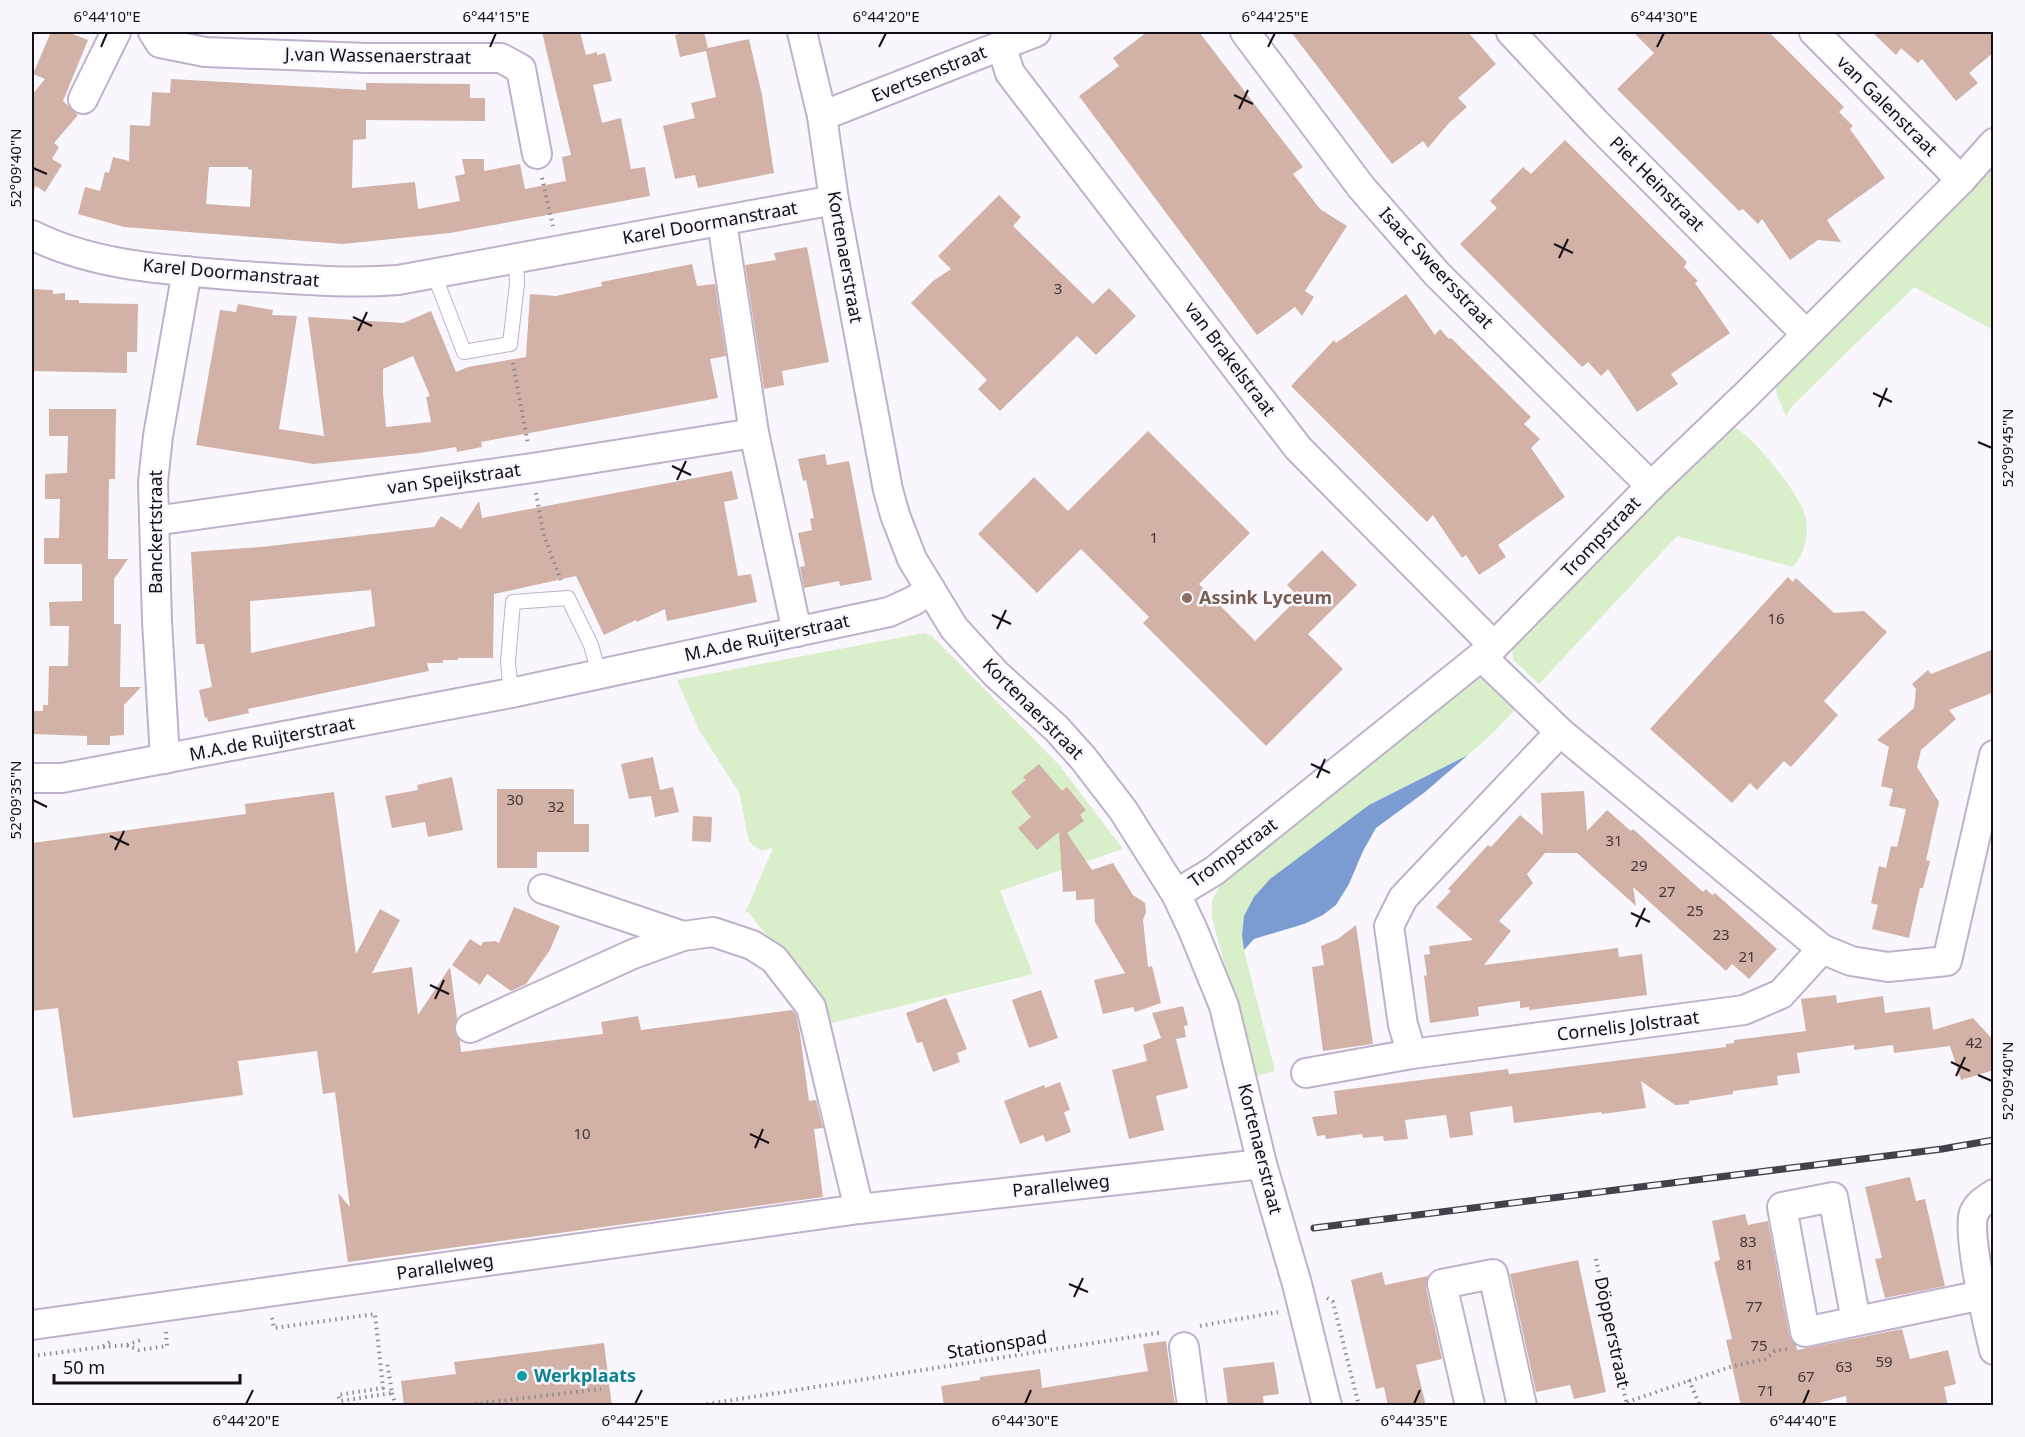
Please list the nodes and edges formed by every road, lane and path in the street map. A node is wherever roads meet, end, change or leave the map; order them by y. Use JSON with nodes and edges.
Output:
{"nodes":[{"id":1,"x":116,"y":32,"type":"edge"},
{"id":2,"x":153,"y":32,"type":"edge"},
{"id":3,"x":802,"y":32,"type":"edge"},
{"id":4,"x":1036,"y":32,"type":"edge"},
{"id":5,"x":1245,"y":32,"type":"edge"},
{"id":6,"x":1511,"y":32,"type":"edge"},
{"id":7,"x":1814,"y":32,"type":"edge"},
{"id":8,"x":1001,"y":45,"type":"junction"},
{"id":9,"x":82,"y":99,"type":"dead end"},
{"id":10,"x":822,"y":116,"type":"junction"},
{"id":11,"x":1994,"y":143,"type":"edge"},
{"id":12,"x":537,"y":154,"type":"joint"},
{"id":13,"x":1961,"y":180,"type":"junction"},
{"id":14,"x":834,"y":200,"type":"junction"},
{"id":15,"x":722,"y":222,"type":"junction"},
{"id":16,"x":32,"y":235,"type":"edge"},
{"id":17,"x":559,"y":250,"type":"junction"},
{"id":18,"x":516,"y":258,"type":"junction"},
{"id":19,"x":187,"y":272,"type":"junction"},
{"id":20,"x":434,"y":274,"type":"junction"},
{"id":21,"x":1806,"y":334,"type":"junction"},
{"id":22,"x":510,"y":344,"type":"junction"},
{"id":23,"x":754,"y":433,"type":"junction"},
{"id":24,"x":532,"y":468,"type":"junction"},
{"id":25,"x":1650,"y":486,"type":"junction"},
{"id":26,"x":154,"y":521,"type":"junction"},
{"id":27,"x":931,"y":590,"type":"junction"},
{"id":28,"x":568,"y":598,"type":"junction"},
{"id":29,"x":797,"y":632,"type":"junction"},
{"id":30,"x":1488,"y":651,"type":"junction"},
{"id":31,"x":598,"y":674,"type":"junction"},
{"id":32,"x":511,"y":693,"type":"junction"},
{"id":33,"x":1560,"y":732,"type":"junction"},
{"id":34,"x":1994,"y":755,"type":"edge"},
{"id":35,"x":165,"y":759,"type":"junction"},
{"id":36,"x":32,"y":778,"type":"edge"},
{"id":37,"x":543,"y":889,"type":"dead end"},
{"id":38,"x":1176,"y":894,"type":"junction"},
{"id":39,"x":683,"y":936,"type":"junction"},
{"id":40,"x":1822,"y":950,"type":"junction"},
{"id":41,"x":470,"y":1028,"type":"dead end"},
{"id":42,"x":1412,"y":1054,"type":"junction"},
{"id":43,"x":1306,"y":1073,"type":"dead end"},
{"id":44,"x":1262,"y":1164,"type":"junction"},
{"id":45,"x":1994,"y":1194,"type":"edge"},
{"id":46,"x":859,"y":1209,"type":"junction"},
{"id":47,"x":1596,"y":1259,"type":"dead end"},
{"id":48,"x":1982,"y":1295,"type":"junction"},
{"id":49,"x":1302,"y":1307,"type":"junction"},
{"id":50,"x":334,"y":1319,"type":"dead end"},
{"id":51,"x":1856,"y":1321,"type":"junction"},
{"id":52,"x":32,"y":1324,"type":"edge"},
{"id":53,"x":165,"y":1326,"type":"dead end"},
{"id":54,"x":1805,"y":1332,"type":"junction"},
{"id":55,"x":1181,"y":1336,"type":"junction"},
{"id":56,"x":141,"y":1340,"type":"dead end"},
{"id":57,"x":126,"y":1345,"type":"junction"},
{"id":58,"x":102,"y":1347,"type":"dead end"},
{"id":59,"x":1994,"y":1350,"type":"edge"},
{"id":60,"x":387,"y":1362,"type":"dead end"},
{"id":61,"x":1689,"y":1380,"type":"junction"},
{"id":62,"x":601,"y":1389,"type":"dead end"},
{"id":63,"x":392,"y":1393,"type":"junction"},
{"id":64,"x":1627,"y":1404,"type":"edge"},
{"id":65,"x":1994,"y":1404,"type":"edge"},
{"id":66,"x":396,"y":1406,"type":"edge"},
{"id":67,"x":457,"y":1406,"type":"edge"},
{"id":68,"x":695,"y":1406,"type":"edge"},
{"id":69,"x":1192,"y":1406,"type":"edge"},
{"id":70,"x":1327,"y":1406,"type":"edge"},
{"id":71,"x":1470,"y":1406,"type":"edge"},
{"id":72,"x":1522,"y":1406,"type":"edge"},
{"id":73,"x":1700,"y":1406,"type":"edge"},
{"id":74,"x":1987,"y":1406,"type":"edge"}],
"edges":[{"from":1,"to":9,"type":"street"},
{"from":2,"to":12,"type":"street","name":"J.van Wassenaerstraat"},
{"from":3,"to":10,"type":"street","name":"Kortenaerstraat"},
{"from":4,"to":8,"type":"street","name":"Evertsenstraat"},
{"from":5,"to":25,"type":"street","name":"Isaac Sweersstraat"},
{"from":6,"to":21,"type":"street","name":"Piet Heinstraat"},
{"from":7,"to":13,"type":"street","name":"van Galenstraat"},
{"from":8,"to":10,"type":"street","name":"Evertsenstraat"},
{"from":8,"to":30,"type":"street","name":"van Brakelstraat"},
{"from":10,"to":14,"type":"street","name":"Kortenaerstraat"},
{"from":11,"to":13,"type":"street","name":"Trompstraat"},
{"from":12,"to":17,"type":"path"},
{"from":13,"to":21,"type":"street","name":"Trompstraat"},
{"from":14,"to":15,"type":"street","name":"Karel Doormanstraat"},
{"from":14,"to":27,"type":"street","name":"Kortenaerstraat"},
{"from":15,"to":17,"type":"street","name":"Karel Doormanstraat"},
{"from":15,"to":23,"type":"street"},
{"from":16,"to":19,"type":"street","name":"Karel Doormanstraat"},
{"from":17,"to":18,"type":"street","name":"Karel Doormanstraat"},
{"from":18,"to":20,"type":"street","name":"Karel Doormanstraat"},
{"from":18,"to":22,"type":"lane"},
{"from":19,"to":20,"type":"street","name":"Karel Doormanstraat"},
{"from":19,"to":26,"type":"street","name":"Banckertstraat"},
{"from":20,"to":22,"type":"lane"},
{"from":21,"to":25,"type":"street","name":"Trompstraat"},
{"from":22,"to":24,"type":"path"},
{"from":23,"to":24,"type":"street","name":"van Speijkstraat"},
{"from":23,"to":29,"type":"street"},
{"from":24,"to":26,"type":"street","name":"van Speijkstraat"},
{"from":24,"to":28,"type":"path"},
{"from":25,"to":30,"type":"street","name":"Trompstraat"},
{"from":26,"to":35,"type":"street","name":"Banckertstraat"},
{"from":27,"to":29,"type":"street","name":"M.A.de Ruijterstraat"},
{"from":27,"to":38,"type":"street","name":"Kortenaerstraat"},
{"from":28,"to":31,"type":"lane"},
{"from":28,"to":32,"type":"lane"},
{"from":29,"to":31,"type":"street","name":"M.A.de Ruijterstraat"},
{"from":30,"to":33,"type":"street"},
{"from":30,"to":38,"type":"street","name":"Trompstraat"},
{"from":31,"to":32,"type":"street","name":"M.A.de Ruijterstraat"},
{"from":32,"to":35,"type":"street","name":"M.A.de Ruijterstraat"},
{"from":33,"to":40,"type":"street"},
{"from":33,"to":42,"type":"street"},
{"from":34,"to":40,"type":"street"},
{"from":35,"to":36,"type":"street","name":"M.A.de Ruijterstraat"},
{"from":37,"to":39,"type":"street"},
{"from":38,"to":44,"type":"street","name":"Kortenaerstraat"},
{"from":39,"to":41,"type":"street"},
{"from":39,"to":46,"type":"street"},
{"from":40,"to":42,"type":"street","name":"Cornelis Jolstraat"},
{"from":42,"to":43,"type":"street","name":"Cornelis Jolstraat"},
{"from":44,"to":46,"type":"street","name":"Parallelweg"},
{"from":44,"to":49,"type":"street","name":"Kortenaerstraat"},
{"from":45,"to":48,"type":"street"},
{"from":46,"to":52,"type":"street","name":"Parallelweg"},
{"from":47,"to":64,"type":"path","name":"Döpperstraat"},
{"from":48,"to":51,"type":"street"},
{"from":48,"to":59,"type":"street"},
{"from":49,"to":55,"type":"path","name":"Stationspad"},
{"from":49,"to":70,"type":"street","name":"Kortenaerstraat"},
{"from":50,"to":63,"type":"path"},
{"from":51,"to":54,"type":"street"},
{"from":51,"to":54,"type":"street"},
{"from":53,"to":57,"type":"path"},
{"from":54,"to":61,"type":"path"},
{"from":55,"to":68,"type":"path","name":"Stationspad"},
{"from":55,"to":69,"type":"street"},
{"from":56,"to":57,"type":"path"},
{"from":57,"to":58,"type":"path"},
{"from":60,"to":63,"type":"path"},
{"from":61,"to":64,"type":"path"},
{"from":61,"to":73,"type":"path"},
{"from":62,"to":67,"type":"path"},
{"from":63,"to":66,"type":"path"},
{"from":65,"to":74,"type":"path"},
{"from":71,"to":72,"type":"street"}]}
